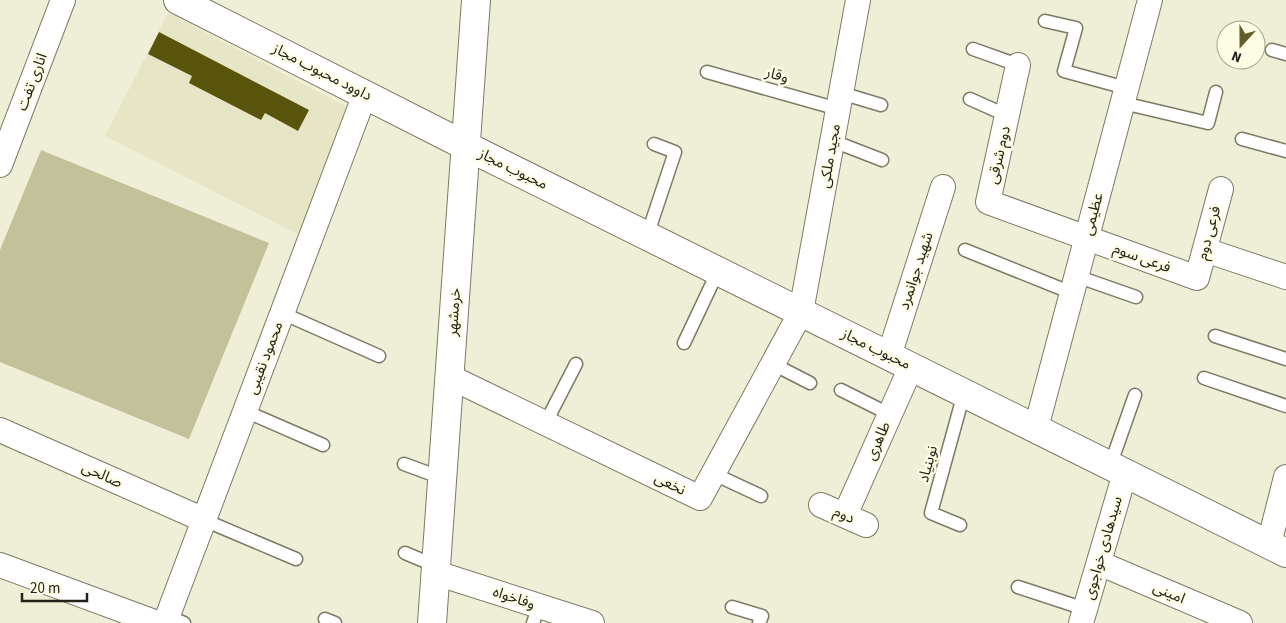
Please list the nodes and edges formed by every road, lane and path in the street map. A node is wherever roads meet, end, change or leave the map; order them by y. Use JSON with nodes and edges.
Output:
{"nodes":[{"id":1,"x":63,"y":0,"type":"edge"},
{"id":2,"x":178,"y":0,"type":"edge"},
{"id":3,"x":476,"y":0,"type":"edge"},
{"id":4,"x":858,"y":0,"type":"edge"},
{"id":5,"x":1150,"y":0,"type":"edge"},
{"id":6,"x":1046,"y":21,"type":"dead end"},
{"id":7,"x":972,"y":49,"type":"dead end"},
{"id":8,"x":1272,"y":50,"type":"dead end"},
{"id":9,"x":1286,"y":54,"type":"edge"},
{"id":10,"x":1018,"y":64,"type":"joint"},
{"id":11,"x":707,"y":72,"type":"dead end"},
{"id":12,"x":1216,"y":92,"type":"dead end"},
{"id":13,"x":365,"y":94,"type":"junction"},
{"id":14,"x":1124,"y":95,"type":"junction"},
{"id":15,"x":970,"y":99,"type":"dead end"},
{"id":16,"x":840,"y":101,"type":"junction"},
{"id":17,"x":881,"y":105,"type":"dead end"},
{"id":18,"x":1008,"y":116,"type":"junction"},
{"id":19,"x":1242,"y":139,"type":"dead end"},
{"id":20,"x":833,"y":141,"type":"junction"},
{"id":21,"x":654,"y":144,"type":"dead end"},
{"id":22,"x":466,"y":146,"type":"junction"},
{"id":23,"x":1286,"y":150,"type":"edge"},
{"id":24,"x":882,"y":160,"type":"dead end"},
{"id":25,"x":0,"y":165,"type":"edge"},
{"id":26,"x":943,"y":187,"type":"dead end"},
{"id":27,"x":1221,"y":189,"type":"dead end"},
{"id":28,"x":647,"y":236,"type":"junction"},
{"id":29,"x":1086,"y":238,"type":"junction"},
{"id":30,"x":964,"y":250,"type":"dead end"},
{"id":31,"x":1205,"y":250,"type":"junction"},
{"id":32,"x":718,"y":271,"type":"junction"},
{"id":33,"x":1286,"y":277,"type":"edge"},
{"id":34,"x":1197,"y":278,"type":"joint"},
{"id":35,"x":1074,"y":284,"type":"junction"},
{"id":36,"x":1136,"y":297,"type":"dead end"},
{"id":37,"x":801,"y":312,"type":"junction"},
{"id":38,"x":282,"y":314,"type":"junction"},
{"id":39,"x":1215,"y":336,"type":"dead end"},
{"id":40,"x":684,"y":343,"type":"dead end"},
{"id":41,"x":379,"y":356,"type":"dead end"},
{"id":42,"x":1286,"y":359,"type":"edge"},
{"id":43,"x":900,"y":361,"type":"junction"},
{"id":44,"x":576,"y":364,"type":"dead end"},
{"id":45,"x":773,"y":364,"type":"junction"},
{"id":46,"x":450,"y":377,"type":"junction"},
{"id":47,"x":1204,"y":378,"type":"dead end"},
{"id":48,"x":810,"y":383,"type":"dead end"},
{"id":49,"x":841,"y":390,"type":"dead end"},
{"id":50,"x":964,"y":393,"type":"junction"},
{"id":51,"x":1136,"y":395,"type":"dead end"},
{"id":52,"x":1286,"y":406,"type":"edge"},
{"id":53,"x":245,"y":412,"type":"junction"},
{"id":54,"x":889,"y":414,"type":"junction"},
{"id":55,"x":545,"y":424,"type":"junction"},
{"id":56,"x":1036,"y":428,"type":"junction"},
{"id":57,"x":0,"y":430,"type":"edge"},
{"id":58,"x":323,"y":445,"type":"dead end"},
{"id":59,"x":404,"y":464,"type":"dead end"},
{"id":60,"x":1118,"y":469,"type":"junction"},
{"id":61,"x":714,"y":474,"type":"junction"},
{"id":62,"x":1286,"y":477,"type":"edge"},
{"id":63,"x":442,"y":478,"type":"junction"},
{"id":64,"x":761,"y":496,"type":"dead end"},
{"id":65,"x":822,"y":505,"type":"dead end"},
{"id":66,"x":204,"y":520,"type":"junction"},
{"id":67,"x":856,"y":520,"type":"joint"},
{"id":68,"x":960,"y":525,"type":"dead end"},
{"id":69,"x":1278,"y":549,"type":"edge"},
{"id":70,"x":405,"y":553,"type":"dead end"},
{"id":71,"x":296,"y":559,"type":"dead end"},
{"id":72,"x":1099,"y":563,"type":"junction"},
{"id":73,"x":0,"y":565,"type":"edge"},
{"id":74,"x":436,"y":569,"type":"junction"},
{"id":75,"x":1018,"y":587,"type":"dead end"},
{"id":76,"x":732,"y":607,"type":"dead end"},
{"id":77,"x":536,"y":614,"type":"edge"},
{"id":78,"x":1083,"y":616,"type":"edge"},
{"id":79,"x":168,"y":621,"type":"edge"},
{"id":80,"x":432,"y":623,"type":"edge"},
{"id":81,"x":592,"y":623,"type":"edge"},
{"id":82,"x":759,"y":623,"type":"edge"},
{"id":83,"x":1240,"y":623,"type":"edge"}],
"edges":[{"from":1,"to":25,"type":"street","name":"اناری تفت"},
{"from":2,"to":13,"type":"main road","name":"داوود محبوب مجاز"},
{"from":3,"to":22,"type":"main road","name":"خرمشهر"},
{"from":4,"to":16,"type":"street","name":"مجید ملکی"},
{"from":5,"to":14,"type":"street","name":"عظیمی"},
{"from":6,"to":14,"type":"lane"},
{"from":7,"to":10,"type":"lane"},
{"from":8,"to":9,"type":"lane"},
{"from":10,"to":18,"type":"street","name":"دوم شرقی"},
{"from":11,"to":16,"type":"lane","name":"وقار"},
{"from":12,"to":14,"type":"lane"},
{"from":13,"to":22,"type":"main road","name":"داوود محبوب مجاز"},
{"from":13,"to":38,"type":"street","name":"محمود نقیبی"},
{"from":14,"to":29,"type":"street","name":"عظیمی"},
{"from":15,"to":18,"type":"lane"},
{"from":16,"to":17,"type":"lane","name":"وقار"},
{"from":16,"to":20,"type":"street","name":"مجید ملکی"},
{"from":18,"to":29,"type":"street","name":"دوم شرقی"},
{"from":19,"to":23,"type":"lane"},
{"from":20,"to":24,"type":"lane"},
{"from":20,"to":37,"type":"street","name":"مجید ملکی"},
{"from":21,"to":28,"type":"lane"},
{"from":22,"to":28,"type":"main road","name":"محبوب مجاز"},
{"from":22,"to":46,"type":"main road","name":"خرمشهر"},
{"from":26,"to":43,"type":"street","name":"شهید جوانمرد"},
{"from":27,"to":31,"type":"street","name":"فرعی دوم"},
{"from":28,"to":32,"type":"main road","name":"محبوب مجاز"},
{"from":29,"to":34,"type":"street","name":"فرعی سوم"},
{"from":29,"to":35,"type":"street","name":"عظیمی"},
{"from":30,"to":35,"type":"lane"},
{"from":31,"to":33,"type":"street"},
{"from":31,"to":34,"type":"street","name":"فرعی دوم"},
{"from":32,"to":37,"type":"main road","name":"محبوب مجاز"},
{"from":32,"to":40,"type":"lane"},
{"from":35,"to":36,"type":"lane"},
{"from":35,"to":56,"type":"street","name":"عظیمی"},
{"from":37,"to":43,"type":"main road","name":"محبوب مجاز"},
{"from":37,"to":45,"type":"street","name":"نخعی"},
{"from":38,"to":41,"type":"lane"},
{"from":38,"to":53,"type":"street","name":"محمود نقیبی"},
{"from":39,"to":42,"type":"lane"},
{"from":43,"to":50,"type":"main road","name":"محبوب مجاز"},
{"from":43,"to":54,"type":"street","name":"طاهری"},
{"from":44,"to":55,"type":"lane"},
{"from":45,"to":48,"type":"lane"},
{"from":45,"to":61,"type":"street","name":"نخعی"},
{"from":46,"to":55,"type":"street","name":"نخعی"},
{"from":46,"to":63,"type":"main road","name":"خرمشهر"},
{"from":47,"to":52,"type":"lane"},
{"from":49,"to":54,"type":"lane"},
{"from":50,"to":56,"type":"main road","name":"محبوب مجاز"},
{"from":50,"to":68,"type":"lane","name":"نوبنیاد"},
{"from":51,"to":60,"type":"lane"},
{"from":53,"to":58,"type":"lane"},
{"from":53,"to":66,"type":"street","name":"محمود نقیبی"},
{"from":54,"to":67,"type":"street","name":"طاهری"},
{"from":55,"to":61,"type":"street","name":"نخعی"},
{"from":56,"to":60,"type":"main road","name":"محبوب مجاز"},
{"from":57,"to":66,"type":"street","name":"صالحی"},
{"from":59,"to":63,"type":"lane"},
{"from":60,"to":69,"type":"main road","name":"محبوب مجاز"},
{"from":60,"to":72,"type":"street","name":"سیدهادی خواجوی"},
{"from":61,"to":64,"type":"lane"},
{"from":62,"to":69,"type":"street"},
{"from":63,"to":74,"type":"main road","name":"خرمشهر"},
{"from":65,"to":67,"type":"street","name":"دوم"},
{"from":66,"to":71,"type":"lane"},
{"from":66,"to":79,"type":"street","name":"محمود نقیبی"},
{"from":70,"to":74,"type":"lane"},
{"from":72,"to":78,"type":"street","name":"سیدهادی خواجوی"},
{"from":72,"to":83,"type":"street","name":"امینی"},
{"from":73,"to":79,"type":"street"},
{"from":74,"to":77,"type":"street","name":"وفاخواه"},
{"from":74,"to":80,"type":"main road","name":"خرمشهر"},
{"from":75,"to":78,"type":"lane"},
{"from":76,"to":82,"type":"lane"},
{"from":77,"to":81,"type":"street","name":"وفاخواه"}]}
